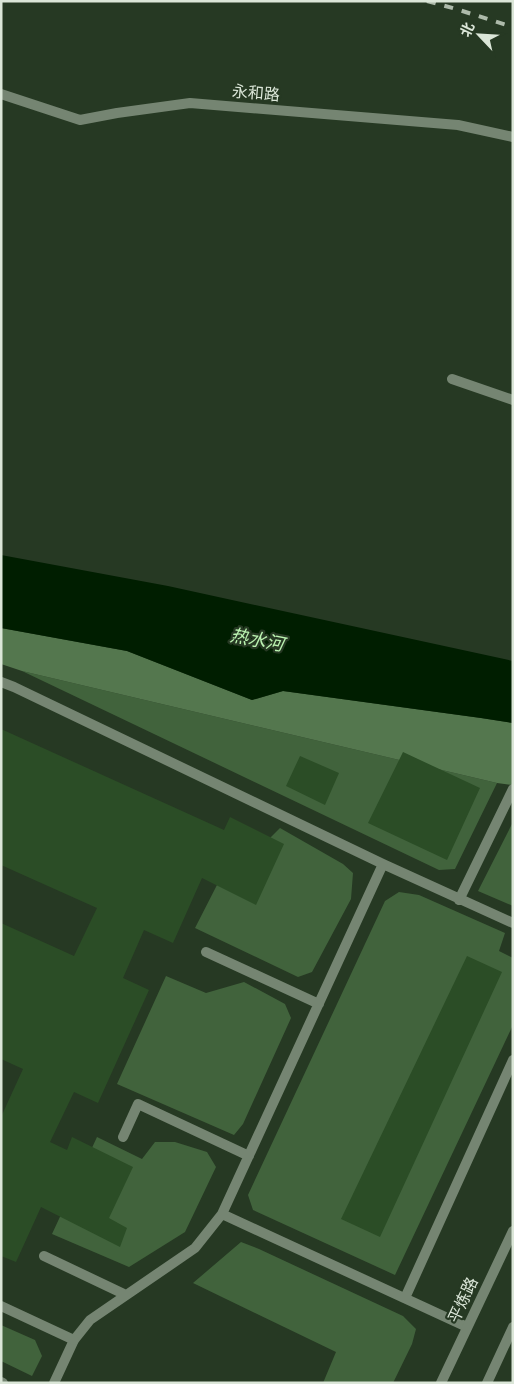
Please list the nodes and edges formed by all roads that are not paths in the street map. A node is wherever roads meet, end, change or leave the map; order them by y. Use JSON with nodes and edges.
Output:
{"nodes":[{"id":1,"x":1,"y":94,"type":"edge"},
{"id":2,"x":513,"y":137,"type":"edge"},
{"id":3,"x":452,"y":379,"type":"dead end"},
{"id":4,"x":513,"y":400,"type":"edge"},
{"id":5,"x":1,"y":682,"type":"edge"},
{"id":6,"x":513,"y":789,"type":"edge"},
{"id":7,"x":383,"y":864,"type":"junction"},
{"id":8,"x":459,"y":900,"type":"junction"},
{"id":9,"x":513,"y":923,"type":"edge"},
{"id":10,"x":206,"y":952,"type":"dead end"},
{"id":11,"x":319,"y":1004,"type":"junction"},
{"id":12,"x":513,"y":1060,"type":"edge"},
{"id":13,"x":123,"y":1137,"type":"dead end"},
{"id":14,"x":249,"y":1156,"type":"junction"},
{"id":15,"x":222,"y":1214,"type":"junction"},
{"id":16,"x":513,"y":1231,"type":"edge"},
{"id":17,"x":44,"y":1256,"type":"dead end"},
{"id":18,"x":126,"y":1295,"type":"junction"},
{"id":19,"x":404,"y":1298,"type":"junction"},
{"id":20,"x":1,"y":1306,"type":"edge"},
{"id":21,"x":467,"y":1326,"type":"junction"},
{"id":22,"x":513,"y":1327,"type":"edge"},
{"id":23,"x":74,"y":1340,"type":"junction"},
{"id":24,"x":54,"y":1383,"type":"edge"},
{"id":25,"x":441,"y":1383,"type":"edge"},
{"id":26,"x":487,"y":1383,"type":"edge"}],
"edges":[{"from":1,"to":2,"type":"street","name":"永和路"},
{"from":3,"to":4,"type":"street"},
{"from":5,"to":7,"type":"street"},
{"from":6,"to":8,"type":"street"},
{"from":7,"to":8,"type":"street"},
{"from":7,"to":11,"type":"street"},
{"from":8,"to":9,"type":"street"},
{"from":10,"to":11,"type":"street"},
{"from":11,"to":14,"type":"street"},
{"from":12,"to":19,"type":"street"},
{"from":13,"to":14,"type":"street"},
{"from":14,"to":15,"type":"street"},
{"from":15,"to":18,"type":"street"},
{"from":15,"to":19,"type":"street"},
{"from":16,"to":21,"type":"street","name":"平炼路"},
{"from":17,"to":18,"type":"street"},
{"from":18,"to":23,"type":"street"},
{"from":19,"to":21,"type":"street"},
{"from":20,"to":23,"type":"street"},
{"from":21,"to":25,"type":"street","name":"平炼路"},
{"from":22,"to":26,"type":"street"},
{"from":23,"to":24,"type":"street"}]}
